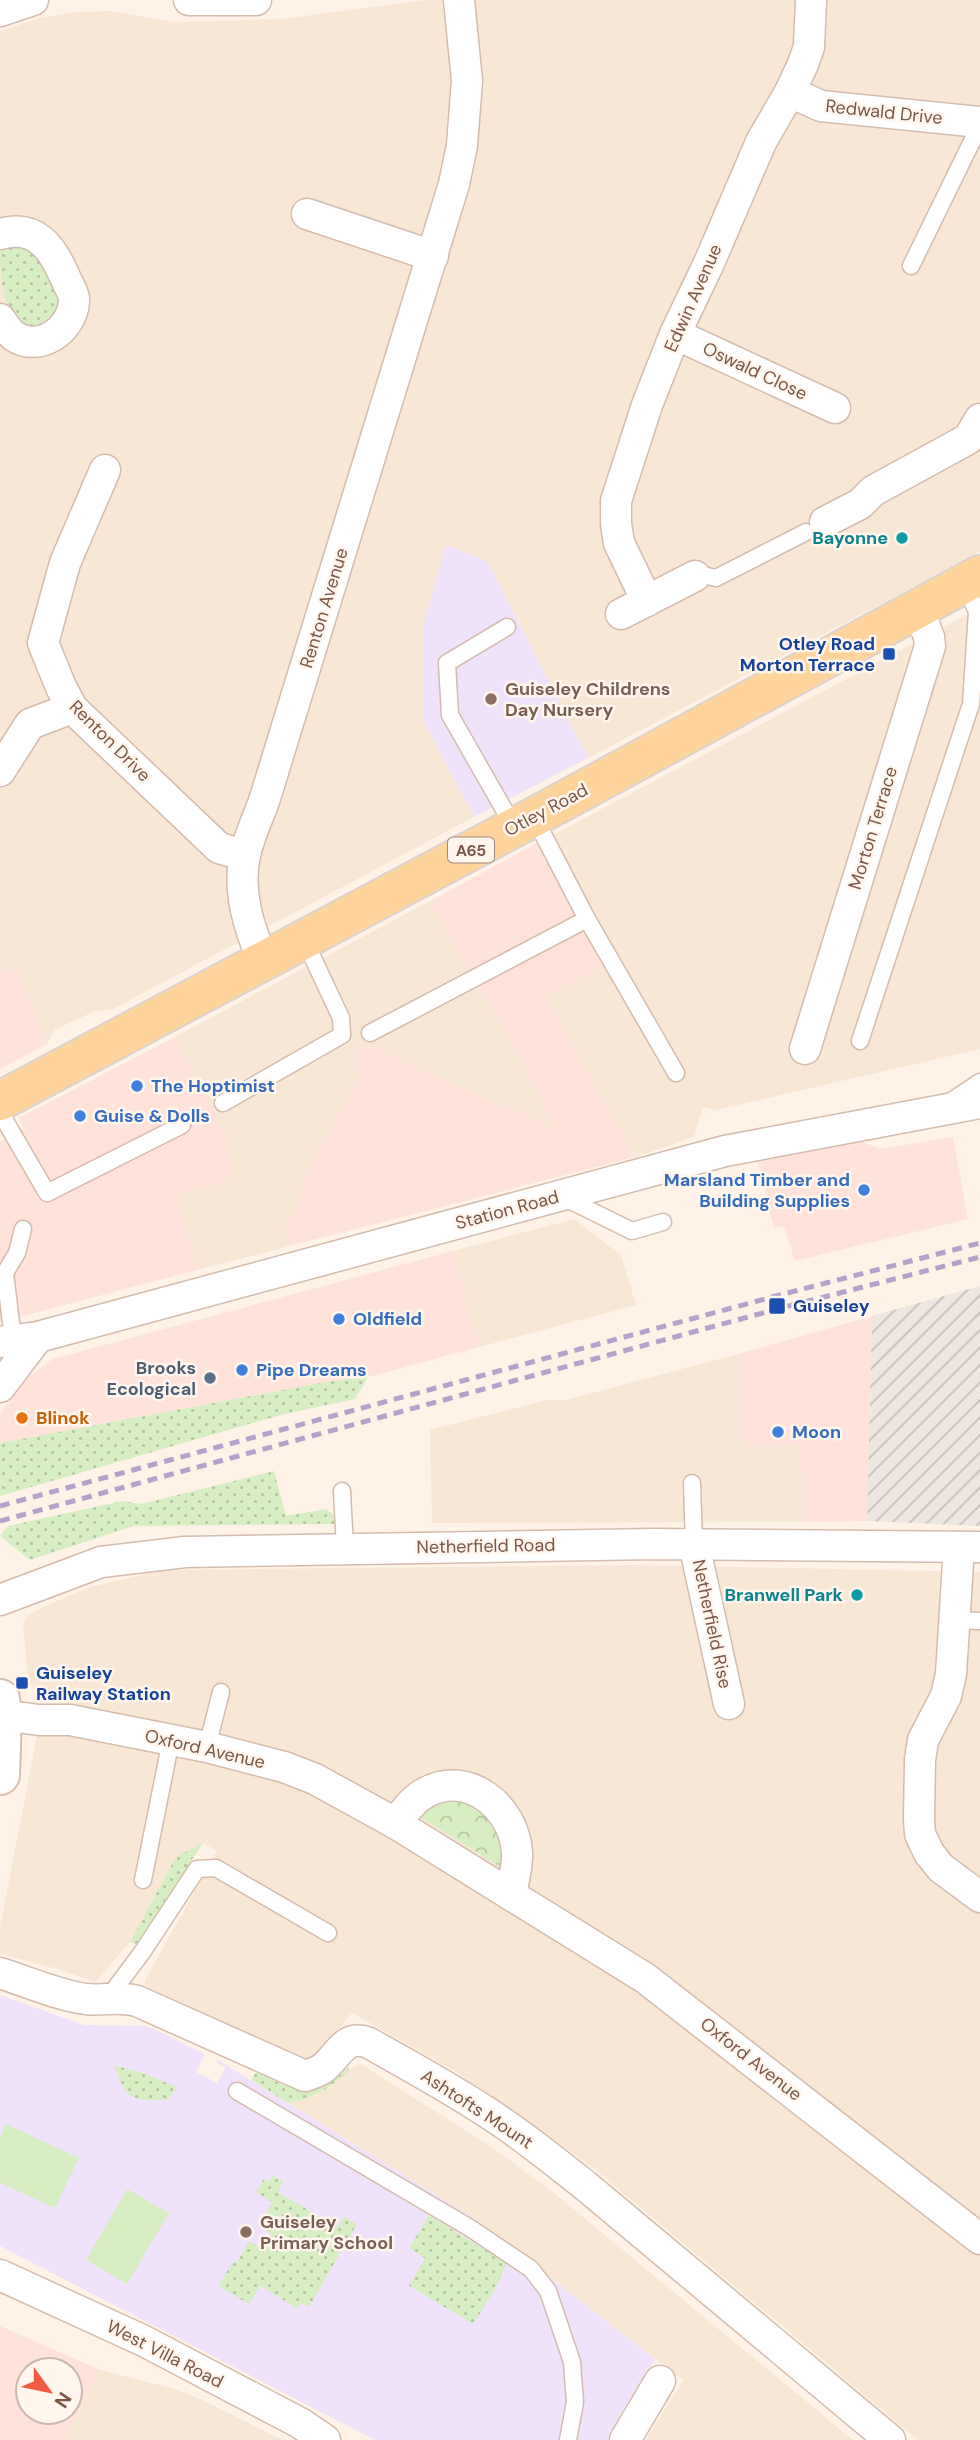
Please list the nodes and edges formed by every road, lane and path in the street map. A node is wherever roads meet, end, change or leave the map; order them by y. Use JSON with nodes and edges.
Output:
{"nodes":[{"id":1,"x":33,"y":0,"type":"edge"},
{"id":2,"x":189,"y":0,"type":"edge"},
{"id":3,"x":256,"y":0,"type":"edge"},
{"id":4,"x":459,"y":0,"type":"edge"},
{"id":5,"x":811,"y":0,"type":"edge"},
{"id":6,"x":0,"y":10,"type":"edge"},
{"id":7,"x":790,"y":92,"type":"junction"},
{"id":8,"x":980,"y":123,"type":"edge"},
{"id":9,"x":307,"y":214,"type":"dead end"},
{"id":10,"x":0,"y":234,"type":"edge"},
{"id":11,"x":433,"y":256,"type":"junction"},
{"id":12,"x":911,"y":266,"type":"dead end"},
{"id":13,"x":0,"y":319,"type":"edge"},
{"id":14,"x":675,"y":334,"type":"junction"},
{"id":15,"x":835,"y":408,"type":"dead end"},
{"id":16,"x":980,"y":419,"type":"edge"},
{"id":17,"x":105,"y":471,"type":"dead end"},
{"id":18,"x":816,"y":527,"type":"joint"},
{"id":19,"x":695,"y":576,"type":"joint"},
{"id":20,"x":975,"y":596,"type":"edge"},
{"id":21,"x":647,"y":601,"type":"junction"},
{"id":22,"x":918,"y":608,"type":"junction"},
{"id":23,"x":621,"y":614,"type":"dead end"},
{"id":24,"x":507,"y":627,"type":"dead end"},
{"id":25,"x":72,"y":708,"type":"junction"},
{"id":26,"x":0,"y":771,"type":"edge"},
{"id":27,"x":524,"y":822,"type":"junction"},
{"id":28,"x":244,"y":855,"type":"junction"},
{"id":29,"x":587,"y":919,"type":"junction"},
{"id":30,"x":304,"y":939,"type":"junction"},
{"id":31,"x":263,"y":961,"type":"junction"},
{"id":32,"x":370,"y":1033,"type":"dead end"},
{"id":33,"x":860,"y":1041,"type":"dead end"},
{"id":34,"x":805,"y":1049,"type":"dead end"},
{"id":35,"x":676,"y":1073,"type":"dead end"},
{"id":36,"x":980,"y":1082,"type":"edge"},
{"id":37,"x":0,"y":1101,"type":"edge"},
{"id":38,"x":223,"y":1102,"type":"dead end"},
{"id":39,"x":980,"y":1103,"type":"edge"},
{"id":40,"x":937,"y":1111,"type":"junction"},
{"id":41,"x":0,"y":1112,"type":"edge"},
{"id":42,"x":182,"y":1125,"type":"dead end"},
{"id":43,"x":561,"y":1196,"type":"junction"},
{"id":44,"x":663,"y":1222,"type":"dead end"},
{"id":45,"x":23,"y":1230,"type":"dead end"},
{"id":46,"x":3,"y":1274,"type":"edge"},
{"id":47,"x":17,"y":1339,"type":"edge"},
{"id":48,"x":0,"y":1387,"type":"edge"},
{"id":49,"x":692,"y":1483,"type":"dead end"},
{"id":50,"x":342,"y":1491,"type":"dead end"},
{"id":51,"x":694,"y":1544,"type":"junction"},
{"id":52,"x":970,"y":1547,"type":"edge"},
{"id":53,"x":345,"y":1548,"type":"junction"},
{"id":54,"x":0,"y":1600,"type":"edge"},
{"id":55,"x":968,"y":1621,"type":"edge"},
{"id":56,"x":221,"y":1692,"type":"dead end"},
{"id":57,"x":729,"y":1704,"type":"dead end"},
{"id":58,"x":1,"y":1710,"type":"edge"},
{"id":59,"x":171,"y":1740,"type":"junction"},
{"id":60,"x":208,"y":1747,"type":"junction"},
{"id":61,"x":0,"y":1775,"type":"edge"},
{"id":62,"x":395,"y":1823,"type":"junction"},
{"id":63,"x":143,"y":1880,"type":"dead end"},
{"id":64,"x":511,"y":1895,"type":"junction"},
{"id":65,"x":980,"y":1897,"type":"edge"},
{"id":66,"x":328,"y":1933,"type":"dead end"},
{"id":67,"x":0,"y":1973,"type":"edge"},
{"id":68,"x":108,"y":1998,"type":"junction"},
{"id":69,"x":237,"y":2091,"type":"dead end"},
{"id":70,"x":980,"y":2239,"type":"edge"},
{"id":71,"x":0,"y":2275,"type":"edge"},
{"id":72,"x":660,"y":2381,"type":"dead end"},
{"id":73,"x":325,"y":2440,"type":"edge"},
{"id":74,"x":568,"y":2440,"type":"edge"},
{"id":75,"x":625,"y":2440,"type":"edge"},
{"id":76,"x":890,"y":2440,"type":"edge"}],
"edges":[{"from":1,"to":6,"type":"street"},
{"from":2,"to":3,"type":"street"},
{"from":4,"to":11,"type":"street","name":"Renton Avenue"},
{"from":5,"to":7,"type":"street","name":"Edwin Avenue"},
{"from":7,"to":8,"type":"street","name":"Redwald Drive"},
{"from":7,"to":14,"type":"street","name":"Edwin Avenue"},
{"from":8,"to":12,"type":"lane"},
{"from":9,"to":11,"type":"street"},
{"from":10,"to":13,"type":"street"},
{"from":11,"to":28,"type":"street","name":"Renton Avenue"},
{"from":14,"to":15,"type":"street","name":"Oswald Close"},
{"from":14,"to":21,"type":"street","name":"Edwin Avenue"},
{"from":16,"to":18,"type":"street"},
{"from":17,"to":25,"type":"street","name":"Renton Drive"},
{"from":18,"to":19,"type":"lane"},
{"from":19,"to":21,"type":"street"},
{"from":20,"to":22,"type":"main road","name":"Otley Road","number":"A65"},
{"from":20,"to":33,"type":"lane"},
{"from":21,"to":23,"type":"street"},
{"from":22,"to":27,"type":"main road","name":"Otley Road","number":"A65"},
{"from":22,"to":34,"type":"street","name":"Morton Terrace"},
{"from":24,"to":27,"type":"lane"},
{"from":25,"to":26,"type":"street"},
{"from":25,"to":28,"type":"street","name":"Renton Drive"},
{"from":27,"to":29,"type":"lane"},
{"from":27,"to":30,"type":"main road","name":"Otley Road","number":"A65"},
{"from":28,"to":31,"type":"street","name":"Renton Avenue"},
{"from":29,"to":32,"type":"lane"},
{"from":29,"to":35,"type":"lane"},
{"from":30,"to":31,"type":"main road","name":"Otley Road","number":"A65"},
{"from":30,"to":38,"type":"lane"},
{"from":31,"to":37,"type":"main road","name":"Otley Road","number":"A65"},
{"from":36,"to":40,"type":"lane"},
{"from":39,"to":40,"type":"street","name":"Station Road"},
{"from":40,"to":43,"type":"street","name":"Station Road"},
{"from":41,"to":42,"type":"lane"},
{"from":43,"to":44,"type":"lane"},
{"from":43,"to":47,"type":"street","name":"Station Road"},
{"from":45,"to":46,"type":"lane"},
{"from":46,"to":47,"type":"lane"},
{"from":47,"to":48,"type":"street"},
{"from":49,"to":51,"type":"lane"},
{"from":50,"to":53,"type":"lane"},
{"from":51,"to":52,"type":"street","name":"Netherfield Road"},
{"from":51,"to":53,"type":"street","name":"Netherfield Road"},
{"from":51,"to":57,"type":"street","name":"Netherfield Rise"},
{"from":52,"to":55,"type":"street"},
{"from":53,"to":54,"type":"street","name":"Netherfield Road"},
{"from":55,"to":65,"type":"street"},
{"from":56,"to":60,"type":"lane"},
{"from":58,"to":59,"type":"street","name":"Oxford Avenue"},
{"from":58,"to":61,"type":"street"},
{"from":59,"to":60,"type":"street","name":"Oxford Avenue"},
{"from":59,"to":63,"type":"lane"},
{"from":60,"to":62,"type":"street","name":"Oxford Avenue"},
{"from":62,"to":64,"type":"street","name":"Oxford Avenue"},
{"from":62,"to":64,"type":"street"},
{"from":64,"to":70,"type":"street","name":"Oxford Avenue"},
{"from":66,"to":68,"type":"lane"},
{"from":67,"to":68,"type":"street","name":"Ashtofts Mount"},
{"from":68,"to":76,"type":"street","name":"Ashtofts Mount"},
{"from":69,"to":74,"type":"lane"},
{"from":71,"to":73,"type":"street","name":"West Villa Road"},
{"from":72,"to":75,"type":"street"}]}
